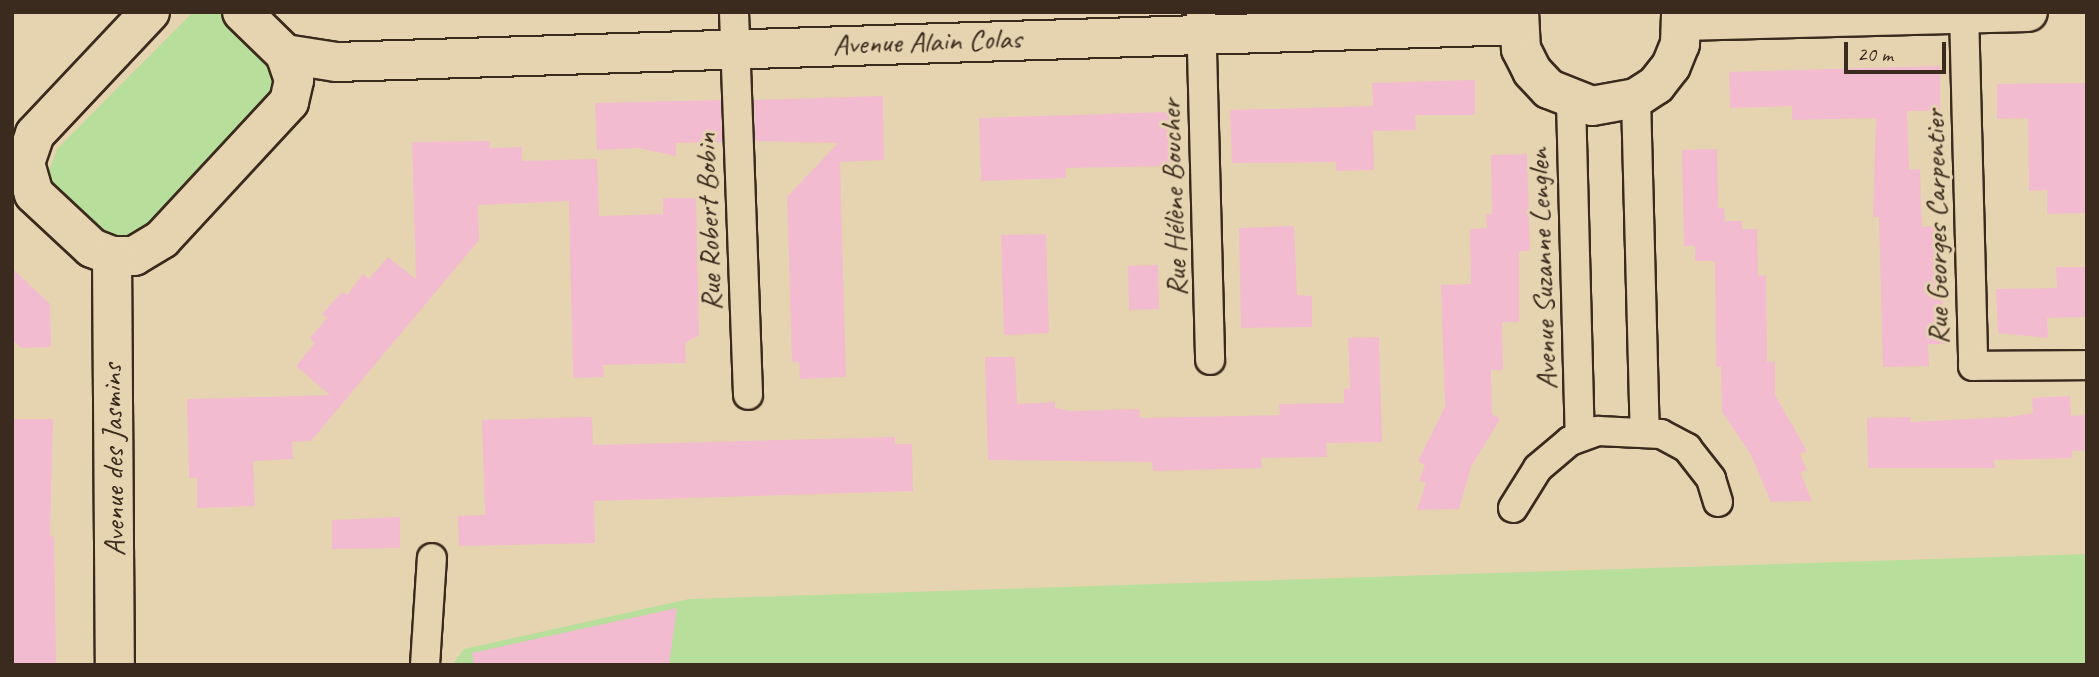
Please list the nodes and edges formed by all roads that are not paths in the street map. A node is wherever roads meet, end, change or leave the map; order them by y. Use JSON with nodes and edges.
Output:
{"nodes":[{"id":1,"x":150,"y":12,"type":"edge"},
{"id":2,"x":242,"y":12,"type":"edge"},
{"id":3,"x":2028,"y":12,"type":"edge"},
{"id":4,"x":1964,"y":13,"type":"edge"},
{"id":5,"x":1682,"y":17,"type":"edge"},
{"id":6,"x":1518,"y":19,"type":"edge"},
{"id":7,"x":1201,"y":23,"type":"edge"},
{"id":8,"x":734,"y":29,"type":"edge"},
{"id":9,"x":285,"y":54,"type":"junction"},
{"id":10,"x":336,"y":62,"type":"junction"},
{"id":11,"x":1636,"y":98,"type":"junction"},
{"id":12,"x":1571,"y":101,"type":"junction"},
{"id":13,"x":289,"y":103,"type":"junction"},
{"id":14,"x":19,"y":161,"type":"edge"},
{"id":15,"x":111,"y":256,"type":"junction"},
{"id":16,"x":1210,"y":360,"type":"dead end"},
{"id":17,"x":2087,"y":365,"type":"edge"},
{"id":18,"x":748,"y":395,"type":"dead end"},
{"id":19,"x":1645,"y":431,"type":"junction"},
{"id":20,"x":1580,"y":435,"type":"junction"},
{"id":21,"x":1718,"y":502,"type":"dead end"},
{"id":22,"x":1513,"y":508,"type":"dead end"},
{"id":23,"x":432,"y":558,"type":"dead end"},
{"id":24,"x":115,"y":665,"type":"edge"},
{"id":25,"x":425,"y":665,"type":"edge"}],
"edges":[{"from":1,"to":14,"type":"street"},
{"from":2,"to":9,"type":"street"},
{"from":3,"to":4,"type":"street"},
{"from":4,"to":5,"type":"street"},
{"from":4,"to":17,"type":"street","name":"Rue Georges Carpentier"},
{"from":5,"to":11,"type":"street"},
{"from":6,"to":7,"type":"street","name":"Avenue Alain Colas"},
{"from":6,"to":12,"type":"street","name":"Avenue Alain Colas"},
{"from":7,"to":8,"type":"street","name":"Avenue Alain Colas"},
{"from":7,"to":16,"type":"street","name":"Rue Hélène Boucher"},
{"from":8,"to":10,"type":"street","name":"Avenue Alain Colas"},
{"from":8,"to":18,"type":"street","name":"Rue Robert Bobin"},
{"from":9,"to":10,"type":"street","name":"Avenue Alain Colas"},
{"from":9,"to":13,"type":"street"},
{"from":10,"to":13,"type":"street"},
{"from":11,"to":12,"type":"street","name":"Avenue Alain Colas"},
{"from":11,"to":19,"type":"street"},
{"from":12,"to":20,"type":"street","name":"Avenue Suzanne Lenglen"},
{"from":13,"to":15,"type":"street"},
{"from":14,"to":15,"type":"street"},
{"from":15,"to":24,"type":"street","name":"Avenue des Jasmins"},
{"from":19,"to":20,"type":"street"},
{"from":19,"to":21,"type":"street"},
{"from":20,"to":22,"type":"street"},
{"from":23,"to":25,"type":"street"}]}
